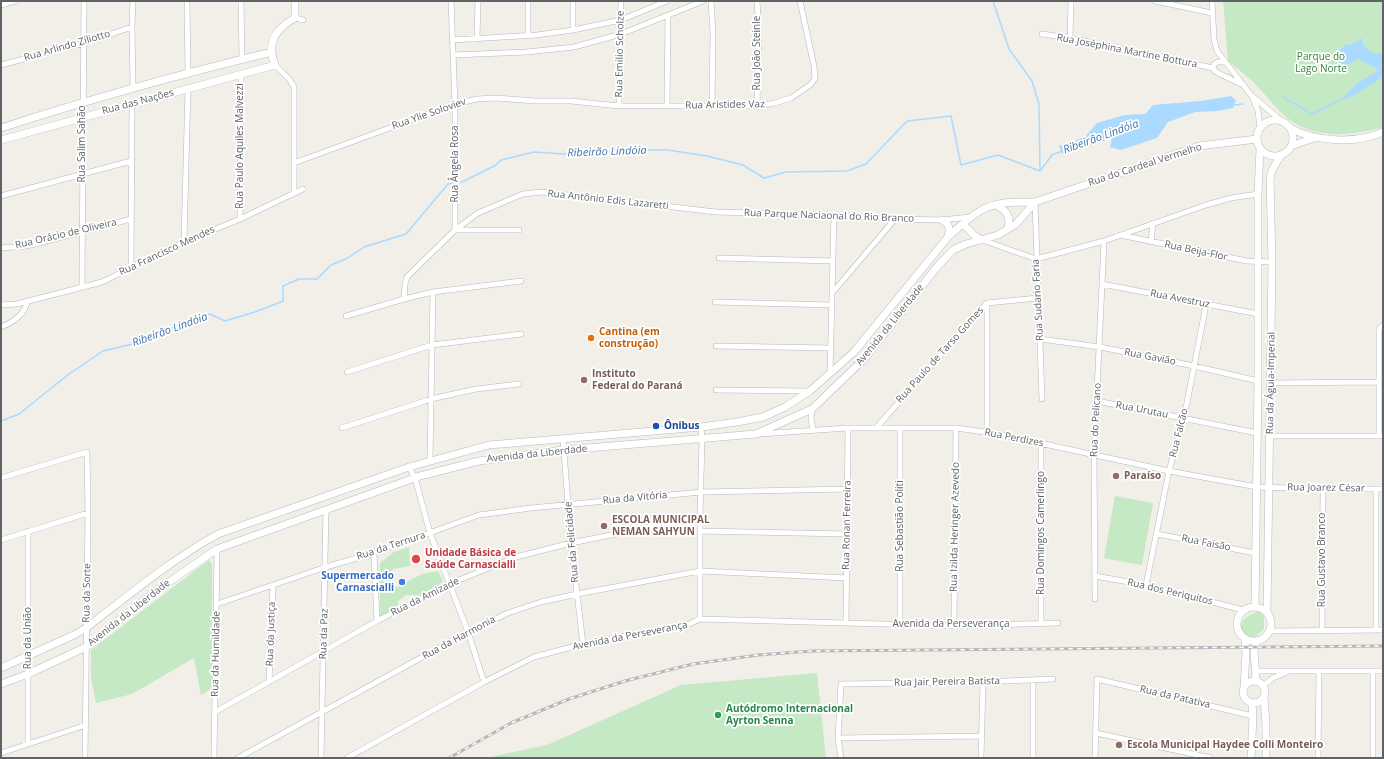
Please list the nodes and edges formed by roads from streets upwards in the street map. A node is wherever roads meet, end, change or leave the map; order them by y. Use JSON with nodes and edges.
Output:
{"nodes":[{"id":1,"x":16,"y":1,"type":"edge"},
{"id":2,"x":84,"y":1,"type":"edge"},
{"id":3,"x":132,"y":1,"type":"edge"},
{"id":4,"x":187,"y":1,"type":"edge"},
{"id":5,"x":241,"y":1,"type":"edge"},
{"id":6,"x":295,"y":1,"type":"edge"},
{"id":7,"x":451,"y":1,"type":"edge"},
{"id":8,"x":478,"y":1,"type":"edge"},
{"id":9,"x":528,"y":1,"type":"edge"},
{"id":10,"x":573,"y":1,"type":"edge"},
{"id":11,"x":621,"y":1,"type":"edge"},
{"id":12,"x":667,"y":1,"type":"edge"},
{"id":13,"x":703,"y":1,"type":"edge"},
{"id":14,"x":711,"y":1,"type":"edge"},
{"id":15,"x":757,"y":1,"type":"edge"},
{"id":16,"x":800,"y":1,"type":"edge"},
{"id":17,"x":1071,"y":1,"type":"edge"},
{"id":18,"x":1155,"y":1,"type":"edge"},
{"id":19,"x":1212,"y":1,"type":"edge"},
{"id":20,"x":1,"y":5,"type":"edge"},
{"id":21,"x":1212,"y":13,"type":"junction"},
{"id":22,"x":668,"y":15,"type":"junction"},
{"id":23,"x":295,"y":18,"type":"junction"},
{"id":24,"x":303,"y":20,"type":"dead end"},
{"id":25,"x":621,"y":20,"type":"junction"},
{"id":26,"x":132,"y":27,"type":"junction"},
{"id":27,"x":573,"y":30,"type":"junction"},
{"id":28,"x":621,"y":34,"type":"junction"},
{"id":29,"x":1042,"y":34,"type":"dead end"},
{"id":30,"x":528,"y":36,"type":"junction"},
{"id":31,"x":1070,"y":38,"type":"junction"},
{"id":32,"x":477,"y":39,"type":"junction"},
{"id":33,"x":452,"y":40,"type":"junction"},
{"id":34,"x":84,"y":43,"type":"junction"},
{"id":35,"x":272,"y":52,"type":"junction"},
{"id":36,"x":253,"y":56,"type":"junction"},
{"id":37,"x":453,"y":56,"type":"junction"},
{"id":38,"x":242,"y":59,"type":"junction"},
{"id":39,"x":1225,"y":63,"type":"junction"},
{"id":40,"x":1,"y":65,"type":"edge"},
{"id":41,"x":275,"y":65,"type":"junction"},
{"id":42,"x":1213,"y":68,"type":"junction"},
{"id":43,"x":256,"y":69,"type":"junction"},
{"id":44,"x":188,"y":73,"type":"junction"},
{"id":45,"x":1218,"y":73,"type":"junction"},
{"id":46,"x":241,"y":74,"type":"junction"},
{"id":47,"x":1243,"y":85,"type":"junction"},
{"id":48,"x":133,"y":87,"type":"junction"},
{"id":49,"x":188,"y":88,"type":"junction"},
{"id":50,"x":1251,"y":95,"type":"junction"},
{"id":51,"x":83,"y":102,"type":"junction"},
{"id":52,"x":132,"y":104,"type":"junction"},
{"id":53,"x":455,"y":104,"type":"junction"},
{"id":54,"x":619,"y":106,"type":"junction"},
{"id":55,"x":667,"y":106,"type":"junction"},
{"id":56,"x":712,"y":106,"type":"junction"},
{"id":57,"x":757,"y":106,"type":"junction"},
{"id":58,"x":82,"y":118,"type":"junction"},
{"id":59,"x":1284,"y":123,"type":"junction"},
{"id":60,"x":1,"y":128,"type":"edge"},
{"id":61,"x":1260,"y":128,"type":"junction"},
{"id":62,"x":1290,"y":128,"type":"junction"},
{"id":63,"x":1383,"y":132,"type":"edge"},
{"id":64,"x":1315,"y":138,"type":"junction"},
{"id":65,"x":1257,"y":139,"type":"junction"},
{"id":66,"x":1,"y":140,"type":"edge"},
{"id":67,"x":1291,"y":146,"type":"junction"},
{"id":68,"x":1260,"y":149,"type":"junction"},
{"id":69,"x":1281,"y":155,"type":"junction"},
{"id":70,"x":131,"y":161,"type":"junction"},
{"id":71,"x":294,"y":163,"type":"junction"},
{"id":72,"x":82,"y":174,"type":"junction"},
{"id":73,"x":303,"y":189,"type":"dead end"},
{"id":74,"x":294,"y":194,"type":"junction"},
{"id":75,"x":1258,"y":194,"type":"junction"},
{"id":76,"x":1,"y":196,"type":"edge"},
{"id":77,"x":1035,"y":202,"type":"junction"},
{"id":78,"x":996,"y":205,"type":"junction"},
{"id":79,"x":716,"y":212,"type":"joint"},
{"id":80,"x":834,"y":215,"type":"junction"},
{"id":81,"x":971,"y":217,"type":"junction"},
{"id":82,"x":131,"y":219,"type":"junction"},
{"id":83,"x":240,"y":219,"type":"junction"},
{"id":84,"x":895,"y":219,"type":"junction"},
{"id":85,"x":942,"y":220,"type":"junction"},
{"id":86,"x":1153,"y":223,"type":"junction"},
{"id":87,"x":963,"y":224,"type":"junction"},
{"id":88,"x":1008,"y":228,"type":"junction"},
{"id":89,"x":455,"y":230,"type":"junction"},
{"id":90,"x":519,"y":230,"type":"dead end"},
{"id":91,"x":81,"y":231,"type":"junction"},
{"id":92,"x":1120,"y":235,"type":"junction"},
{"id":93,"x":948,"y":237,"type":"junction"},
{"id":94,"x":982,"y":240,"type":"junction"},
{"id":95,"x":1104,"y":241,"type":"junction"},
{"id":96,"x":184,"y":242,"type":"junction"},
{"id":97,"x":1151,"y":242,"type":"junction"},
{"id":98,"x":1,"y":248,"type":"edge"},
{"id":99,"x":719,"y":258,"type":"dead end"},
{"id":100,"x":1036,"y":259,"type":"junction"},
{"id":101,"x":833,"y":260,"type":"junction"},
{"id":102,"x":1258,"y":262,"type":"junction"},
{"id":103,"x":1272,"y":262,"type":"junction"},
{"id":104,"x":131,"y":267,"type":"junction"},
{"id":105,"x":521,"y":282,"type":"dead end"},
{"id":106,"x":1102,"y":284,"type":"junction"},
{"id":107,"x":82,"y":287,"type":"junction"},
{"id":108,"x":433,"y":292,"type":"junction"},
{"id":109,"x":833,"y":292,"type":"junction"},
{"id":110,"x":1038,"y":298,"type":"junction"},
{"id":111,"x":404,"y":299,"type":"junction"},
{"id":112,"x":28,"y":301,"type":"junction"},
{"id":113,"x":715,"y":302,"type":"dead end"},
{"id":114,"x":987,"y":303,"type":"junction"},
{"id":115,"x":1206,"y":304,"type":"junction"},
{"id":116,"x":1,"y":305,"type":"edge"},
{"id":117,"x":832,"y":305,"type":"junction"},
{"id":118,"x":1258,"y":314,"type":"junction"},
{"id":119,"x":346,"y":316,"type":"dead end"},
{"id":120,"x":1,"y":327,"type":"edge"},
{"id":121,"x":1381,"y":327,"type":"edge"},
{"id":122,"x":521,"y":334,"type":"dead end"},
{"id":123,"x":1040,"y":339,"type":"junction"},
{"id":124,"x":432,"y":345,"type":"junction"},
{"id":125,"x":716,"y":346,"type":"dead end"},
{"id":126,"x":1100,"y":347,"type":"junction"},
{"id":127,"x":831,"y":348,"type":"junction"},
{"id":128,"x":1194,"y":366,"type":"junction"},
{"id":129,"x":347,"y":372,"type":"dead end"},
{"id":130,"x":830,"y":374,"type":"junction"},
{"id":131,"x":1258,"y":381,"type":"junction"},
{"id":132,"x":1378,"y":382,"type":"junction"},
{"id":133,"x":1271,"y":383,"type":"junction"},
{"id":134,"x":519,"y":384,"type":"dead end"},
{"id":135,"x":716,"y":390,"type":"dead end"},
{"id":136,"x":810,"y":391,"type":"junction"},
{"id":137,"x":431,"y":398,"type":"junction"},
{"id":138,"x":1042,"y":399,"type":"dead end"},
{"id":139,"x":1097,"y":401,"type":"junction"},
{"id":140,"x":812,"y":409,"type":"junction"},
{"id":141,"x":1184,"y":418,"type":"junction"},
{"id":142,"x":701,"y":427,"type":"junction"},
{"id":143,"x":342,"y":428,"type":"dead end"},
{"id":144,"x":848,"y":428,"type":"junction"},
{"id":145,"x":876,"y":428,"type":"junction"},
{"id":146,"x":900,"y":428,"type":"junction"},
{"id":147,"x":956,"y":428,"type":"junction"},
{"id":148,"x":813,"y":430,"type":"junction"},
{"id":149,"x":987,"y":432,"type":"junction"},
{"id":150,"x":1257,"y":433,"type":"junction"},
{"id":151,"x":756,"y":434,"type":"junction"},
{"id":152,"x":1270,"y":436,"type":"junction"},
{"id":153,"x":1381,"y":436,"type":"edge"},
{"id":154,"x":562,"y":439,"type":"junction"},
{"id":155,"x":702,"y":439,"type":"junction"},
{"id":156,"x":1041,"y":443,"type":"junction"},
{"id":157,"x":563,"y":450,"type":"junction"},
{"id":158,"x":1094,"y":454,"type":"junction"},
{"id":159,"x":430,"y":460,"type":"junction"},
{"id":160,"x":409,"y":467,"type":"junction"},
{"id":161,"x":1169,"y":471,"type":"junction"},
{"id":162,"x":1,"y":478,"type":"edge"},
{"id":163,"x":415,"y":478,"type":"junction"},
{"id":164,"x":1257,"y":486,"type":"junction"},
{"id":165,"x":1269,"y":487,"type":"junction"},
{"id":166,"x":848,"y":489,"type":"junction"},
{"id":167,"x":1323,"y":489,"type":"junction"},
{"id":168,"x":1376,"y":489,"type":"junction"},
{"id":169,"x":1383,"y":489,"type":"edge"},
{"id":170,"x":702,"y":492,"type":"junction"},
{"id":171,"x":569,"y":505,"type":"junction"},
{"id":172,"x":326,"y":510,"type":"junction"},
{"id":173,"x":88,"y":513,"type":"junction"},
{"id":174,"x":700,"y":517,"type":"junction"},
{"id":175,"x":28,"y":531,"type":"junction"},
{"id":176,"x":700,"y":531,"type":"junction"},
{"id":177,"x":430,"y":533,"type":"junction"},
{"id":178,"x":847,"y":534,"type":"junction"},
{"id":179,"x":1157,"y":534,"type":"junction"},
{"id":180,"x":1,"y":540,"type":"edge"},
{"id":181,"x":571,"y":543,"type":"junction"},
{"id":182,"x":217,"y":549,"type":"junction"},
{"id":183,"x":374,"y":553,"type":"junction"},
{"id":184,"x":1255,"y":553,"type":"junction"},
{"id":185,"x":326,"y":567,"type":"junction"},
{"id":186,"x":700,"y":571,"type":"junction"},
{"id":187,"x":1095,"y":576,"type":"junction"},
{"id":188,"x":847,"y":578,"type":"junction"},
{"id":189,"x":449,"y":584,"type":"junction"},
{"id":190,"x":1146,"y":585,"type":"junction"},
{"id":191,"x":273,"y":586,"type":"junction"},
{"id":192,"x":577,"y":594,"type":"junction"},
{"id":193,"x":1095,"y":599,"type":"dead end"},
{"id":194,"x":217,"y":604,"type":"junction"},
{"id":195,"x":1255,"y":607,"type":"junction"},
{"id":196,"x":1244,"y":610,"type":"junction"},
{"id":197,"x":1267,"y":613,"type":"junction"},
{"id":198,"x":700,"y":619,"type":"junction"},
{"id":199,"x":378,"y":621,"type":"junction"},
{"id":200,"x":846,"y":623,"type":"junction"},
{"id":201,"x":1041,"y":623,"type":"junction"},
{"id":202,"x":1058,"y":623,"type":"dead end"},
{"id":203,"x":900,"y":624,"type":"junction"},
{"id":204,"x":954,"y":626,"type":"junction"},
{"id":205,"x":86,"y":628,"type":"junction"},
{"id":206,"x":1322,"y":630,"type":"junction"},
{"id":207,"x":1376,"y":630,"type":"junction"},
{"id":208,"x":1383,"y":630,"type":"edge"},
{"id":209,"x":1270,"y":631,"type":"junction"},
{"id":210,"x":468,"y":632,"type":"junction"},
{"id":211,"x":1245,"y":640,"type":"junction"},
{"id":212,"x":1256,"y":642,"type":"junction"},
{"id":213,"x":583,"y":644,"type":"junction"},
{"id":214,"x":86,"y":647,"type":"junction"},
{"id":215,"x":323,"y":651,"type":"junction"},
{"id":216,"x":28,"y":655,"type":"junction"},
{"id":217,"x":1,"y":668,"type":"edge"},
{"id":218,"x":1256,"y":671,"type":"junction"},
{"id":219,"x":1287,"y":671,"type":"junction"},
{"id":220,"x":1319,"y":671,"type":"junction"},
{"id":221,"x":1373,"y":671,"type":"junction"},
{"id":222,"x":1383,"y":671,"type":"edge"},
{"id":223,"x":28,"y":674,"type":"junction"},
{"id":224,"x":1054,"y":679,"type":"dead end"},
{"id":225,"x":1033,"y":680,"type":"junction"},
{"id":226,"x":1256,"y":680,"type":"junction"},
{"id":227,"x":269,"y":682,"type":"junction"},
{"id":228,"x":484,"y":682,"type":"junction"},
{"id":229,"x":983,"y":682,"type":"junction"},
{"id":230,"x":1,"y":684,"type":"edge"},
{"id":231,"x":1264,"y":685,"type":"junction"},
{"id":232,"x":1244,"y":686,"type":"junction"},
{"id":233,"x":1264,"y":698,"type":"junction"},
{"id":234,"x":1252,"y":703,"type":"junction"},
{"id":235,"x":215,"y":712,"type":"junction"},
{"id":236,"x":322,"y":712,"type":"junction"},
{"id":237,"x":1253,"y":716,"type":"junction"},
{"id":238,"x":86,"y":724,"type":"junction"},
{"id":239,"x":1096,"y":733,"type":"junction"},
{"id":240,"x":981,"y":736,"type":"junction"},
{"id":241,"x":838,"y":738,"type":"junction"},
{"id":242,"x":28,"y":744,"type":"junction"},
{"id":243,"x":1,"y":753,"type":"edge"},
{"id":244,"x":85,"y":758,"type":"edge"},
{"id":245,"x":214,"y":758,"type":"edge"},
{"id":246,"x":238,"y":758,"type":"edge"},
{"id":247,"x":321,"y":758,"type":"edge"},
{"id":248,"x":346,"y":758,"type":"edge"},
{"id":249,"x":841,"y":758,"type":"edge"},
{"id":250,"x":981,"y":758,"type":"edge"},
{"id":251,"x":1033,"y":758,"type":"edge"},
{"id":252,"x":1095,"y":758,"type":"edge"},
{"id":253,"x":1211,"y":758,"type":"edge"},
{"id":254,"x":1251,"y":758,"type":"edge"},
{"id":255,"x":1266,"y":758,"type":"edge"},
{"id":256,"x":1318,"y":758,"type":"edge"},
{"id":257,"x":1373,"y":758,"type":"edge"}],
"edges":[{"from":1,"to":20,"type":"street"},
{"from":2,"to":34,"type":"street","name":"Rua Salim Sahão"},
{"from":3,"to":26,"type":"street"},
{"from":4,"to":44,"type":"street"},
{"from":5,"to":38,"type":"street"},
{"from":6,"to":23,"type":"street"},
{"from":7,"to":33,"type":"street","name":"Rua Ângela Rosa"},
{"from":8,"to":32,"type":"street"},
{"from":9,"to":30,"type":"street"},
{"from":10,"to":27,"type":"street"},
{"from":11,"to":25,"type":"street","name":"Rua Emilio Scholze"},
{"from":12,"to":25,"type":"street"},
{"from":13,"to":22,"type":"street"},
{"from":14,"to":56,"type":"street"},
{"from":15,"to":57,"type":"street","name":"Rua João Steinle"},
{"from":16,"to":57,"type":"street","name":"Rua Aristides Vaz"},
{"from":17,"to":31,"type":"street"},
{"from":18,"to":21,"type":"street"},
{"from":19,"to":21,"type":"street"},
{"from":21,"to":39,"type":"street"},
{"from":22,"to":28,"type":"street"},
{"from":22,"to":55,"type":"street"},
{"from":23,"to":24,"type":"street"},
{"from":23,"to":35,"type":"street"},
{"from":25,"to":27,"type":"street"},
{"from":25,"to":28,"type":"street","name":"Rua Emilio Scholze"},
{"from":26,"to":34,"type":"street","name":"Rua Arlindo Ziliotto"},
{"from":26,"to":48,"type":"street"},
{"from":27,"to":30,"type":"street"},
{"from":28,"to":37,"type":"street"},
{"from":28,"to":54,"type":"street","name":"Rua Emilio Scholze"},
{"from":29,"to":31,"type":"street","name":"Rua Joséphina Martine Bottura"},
{"from":30,"to":32,"type":"street"},
{"from":31,"to":42,"type":"street","name":"Rua Joséphina Martine Bottura"},
{"from":32,"to":33,"type":"street"},
{"from":33,"to":37,"type":"street","name":"Rua Ângela Rosa"},
{"from":34,"to":40,"type":"street","name":"Rua Arlindo Ziliotto"},
{"from":34,"to":51,"type":"street","name":"Rua Salim Sahão"},
{"from":35,"to":36,"type":"street","name":"Rua das Nações"},
{"from":35,"to":41,"type":"street"},
{"from":36,"to":38,"type":"street","name":"Rua das Nações"},
{"from":36,"to":43,"type":"street"},
{"from":37,"to":53,"type":"street","name":"Rua Ângela Rosa"},
{"from":38,"to":44,"type":"street","name":"Rua das Nações"},
{"from":39,"to":42,"type":"street"},
{"from":39,"to":45,"type":"street"},
{"from":39,"to":47,"type":"street"},
{"from":41,"to":43,"type":"street","name":"Rua das Nações"},
{"from":41,"to":71,"type":"street"},
{"from":42,"to":45,"type":"street"},
{"from":43,"to":46,"type":"street","name":"Rua das Nações"},
{"from":44,"to":48,"type":"street","name":"Rua das Nações"},
{"from":45,"to":47,"type":"street"},
{"from":46,"to":49,"type":"street","name":"Rua das Nações"},
{"from":46,"to":83,"type":"street","name":"Rua Paulo Aquiles Malvezzi"},
{"from":47,"to":50,"type":"street"},
{"from":48,"to":51,"type":"street","name":"Rua das Nações"},
{"from":49,"to":52,"type":"street","name":"Rua das Nações"},
{"from":49,"to":96,"type":"street"},
{"from":50,"to":59,"type":"street"},
{"from":50,"to":61,"type":"street"},
{"from":51,"to":58,"type":"street","name":"Rua Salim Sahão"},
{"from":51,"to":60,"type":"street","name":"Rua das Nações"},
{"from":52,"to":58,"type":"street","name":"Rua das Nações"},
{"from":52,"to":70,"type":"street"},
{"from":53,"to":54,"type":"street","name":"Rua Ylie Soloviev"},
{"from":53,"to":71,"type":"street","name":"Rua Ylie Soloviev"},
{"from":53,"to":89,"type":"street","name":"Rua Ângela Rosa"},
{"from":54,"to":55,"type":"street","name":"Rua Ylie Soloviev"},
{"from":55,"to":56,"type":"street","name":"Rua Aristides Vaz"},
{"from":56,"to":57,"type":"street","name":"Rua Aristides Vaz"},
{"from":58,"to":66,"type":"street","name":"Rua das Nações"},
{"from":58,"to":72,"type":"street","name":"Rua Salim Sahão"},
{"from":59,"to":61,"type":"street"},
{"from":59,"to":62,"type":"street"},
{"from":61,"to":65,"type":"street"},
{"from":62,"to":64,"type":"street"},
{"from":62,"to":67,"type":"street"},
{"from":63,"to":64,"type":"street"},
{"from":64,"to":67,"type":"street"},
{"from":65,"to":68,"type":"street"},
{"from":65,"to":77,"type":"street","name":"Rua do Cardeal Vermelho"},
{"from":67,"to":69,"type":"street"},
{"from":68,"to":69,"type":"street"},
{"from":68,"to":75,"type":"street","name":"Rua da Águia-Imperial"},
{"from":69,"to":103,"type":"street","name":"Rua da Águia-Imperial"},
{"from":70,"to":72,"type":"street"},
{"from":70,"to":82,"type":"street"},
{"from":71,"to":74,"type":"street"},
{"from":72,"to":76,"type":"street"},
{"from":72,"to":91,"type":"street","name":"Rua Salim Sahão"},
{"from":73,"to":74,"type":"street","name":"Rua Francisco Mendes"},
{"from":74,"to":83,"type":"street","name":"Rua Francisco Mendes"},
{"from":75,"to":86,"type":"street"},
{"from":75,"to":102,"type":"street","name":"Rua da Águia-Imperial"},
{"from":77,"to":78,"type":"street"},
{"from":77,"to":88,"type":"street","name":"Avenida da Liberdade"},
{"from":77,"to":100,"type":"street","name":"Rua Sudario Faria"},
{"from":78,"to":81,"type":"street"},
{"from":78,"to":88,"type":"street"},
{"from":79,"to":80,"type":"street","name":"Rua Parque Naciaonal do Rio Branco"},
{"from":79,"to":89,"type":"street","name":"Rua Antônio Edis Lazaretti"},
{"from":80,"to":84,"type":"street","name":"Rua Parque Naciaonal do Rio Branco"},
{"from":80,"to":101,"type":"street"},
{"from":81,"to":85,"type":"street","name":"Rua Parque Naciaonal do Rio Branco"},
{"from":81,"to":87,"type":"street"},
{"from":82,"to":91,"type":"street","name":"Rua Orácio de Oliveira"},
{"from":82,"to":104,"type":"street"},
{"from":83,"to":96,"type":"street","name":"Rua Francisco Mendes"},
{"from":84,"to":85,"type":"street","name":"Rua Parque Naciaonal do Rio Branco"},
{"from":84,"to":109,"type":"street"},
{"from":85,"to":87,"type":"street","name":"Rua Parque Naciaonal do Rio Branco"},
{"from":85,"to":93,"type":"street"},
{"from":86,"to":92,"type":"street"},
{"from":86,"to":97,"type":"street"},
{"from":87,"to":93,"type":"street","name":"Avenida da Liberdade"},
{"from":87,"to":94,"type":"street"},
{"from":88,"to":94,"type":"street","name":"Avenida da Liberdade"},
{"from":89,"to":90,"type":"street"},
{"from":89,"to":111,"type":"street","name":"Rua Antônio Edis Lazaretti"},
{"from":91,"to":98,"type":"street","name":"Rua Orácio de Oliveira"},
{"from":91,"to":107,"type":"street","name":"Rua Salim Sahão"},
{"from":92,"to":95,"type":"street"},
{"from":92,"to":97,"type":"street","name":"Rua Beija-Flor"},
{"from":93,"to":130,"type":"street","name":"Avenida da Liberdade"},
{"from":94,"to":100,"type":"street"},
{"from":94,"to":140,"type":"street","name":"Avenida da Liberdade"},
{"from":95,"to":100,"type":"street"},
{"from":95,"to":106,"type":"street","name":"Rua do Pelicano"},
{"from":96,"to":104,"type":"street","name":"Rua Francisco Mendes"},
{"from":97,"to":102,"type":"street","name":"Rua Beija-Flor"},
{"from":99,"to":101,"type":"street"},
{"from":100,"to":110,"type":"street","name":"Rua Sudario Faria"},
{"from":101,"to":109,"type":"street"},
{"from":102,"to":103,"type":"street","name":"Rua Beija-Flor"},
{"from":102,"to":118,"type":"street","name":"Rua da Águia-Imperial"},
{"from":103,"to":133,"type":"street","name":"Rua da Águia-Imperial"},
{"from":104,"to":107,"type":"street","name":"Rua Francisco Mendes"},
{"from":105,"to":108,"type":"street"},
{"from":106,"to":115,"type":"street","name":"Rua Avestruz"},
{"from":106,"to":126,"type":"street","name":"Rua do Pelicano"},
{"from":107,"to":112,"type":"street","name":"Rua Francisco Mendes"},
{"from":108,"to":111,"type":"street"},
{"from":108,"to":124,"type":"street"},
{"from":109,"to":117,"type":"street"},
{"from":110,"to":114,"type":"street","name":"Rua Paulo de Tarso Gomes"},
{"from":110,"to":123,"type":"street","name":"Rua Sudario Faria"},
{"from":111,"to":119,"type":"street"},
{"from":112,"to":116,"type":"street","name":"Rua Francisco Mendes"},
{"from":112,"to":120,"type":"street"},
{"from":113,"to":117,"type":"street"},
{"from":114,"to":145,"type":"street","name":"Rua Paulo de Tarso Gomes"},
{"from":114,"to":149,"type":"street"},
{"from":115,"to":118,"type":"street","name":"Rua Avestruz"},
{"from":115,"to":128,"type":"street","name":"Rua Falcão"},
{"from":117,"to":127,"type":"street"},
{"from":118,"to":131,"type":"street","name":"Rua da Águia-Imperial"},
{"from":121,"to":132,"type":"street"},
{"from":122,"to":124,"type":"street"},
{"from":123,"to":126,"type":"street","name":"Rua Gavião"},
{"from":123,"to":138,"type":"street","name":"Rua Sudario Faria"},
{"from":124,"to":129,"type":"street"},
{"from":124,"to":137,"type":"street"},
{"from":125,"to":127,"type":"street"},
{"from":126,"to":128,"type":"street","name":"Rua Gavião"},
{"from":126,"to":139,"type":"street","name":"Rua do Pelicano"},
{"from":127,"to":130,"type":"street"},
{"from":128,"to":131,"type":"street","name":"Rua Gavião"},
{"from":128,"to":141,"type":"street","name":"Rua Falcão"},
{"from":130,"to":136,"type":"street","name":"Avenida da Liberdade"},
{"from":131,"to":150,"type":"street","name":"Rua da Águia-Imperial"},
{"from":132,"to":133,"type":"street"},
{"from":132,"to":153,"type":"street"},
{"from":133,"to":152,"type":"street","name":"Rua da Águia-Imperial"},
{"from":134,"to":137,"type":"street"},
{"from":135,"to":136,"type":"street"},
{"from":136,"to":142,"type":"street","name":"Avenida da Liberdade"},
{"from":137,"to":143,"type":"street"},
{"from":137,"to":159,"type":"street"},
{"from":139,"to":141,"type":"street","name":"Rua Urutau"},
{"from":139,"to":158,"type":"street","name":"Rua do Pelicano"},
{"from":140,"to":148,"type":"street"},
{"from":140,"to":151,"type":"street","name":"Avenida da Liberdade"},
{"from":141,"to":150,"type":"street","name":"Rua Urutau"},
{"from":141,"to":161,"type":"street","name":"Rua Falcão"},
{"from":142,"to":154,"type":"street","name":"Avenida da Liberdade"},
{"from":142,"to":155,"type":"street"},
{"from":144,"to":145,"type":"street","name":"Rua Perdizes"},
{"from":144,"to":148,"type":"street","name":"Rua Perdizes"},
{"from":144,"to":166,"type":"street","name":"Rua Ronan Ferreira"},
{"from":145,"to":146,"type":"street","name":"Rua Perdizes"},
{"from":146,"to":147,"type":"street","name":"Rua Perdizes"},
{"from":146,"to":203,"type":"street","name":"Rua Sebastião Politi"},
{"from":147,"to":149,"type":"street","name":"Rua Perdizes"},
{"from":147,"to":204,"type":"street","name":"Rua Izilda Heringer Azevedo"},
{"from":148,"to":151,"type":"street","name":"Rua Perdizes"},
{"from":149,"to":156,"type":"street","name":"Rua Perdizes"},
{"from":150,"to":164,"type":"street","name":"Rua da Águia-Imperial"},
{"from":151,"to":155,"type":"street","name":"Avenida da Liberdade"},
{"from":152,"to":153,"type":"street"},
{"from":152,"to":165,"type":"street","name":"Rua da Águia-Imperial"},
{"from":154,"to":157,"type":"street","name":"Rua da Felicidade"},
{"from":154,"to":159,"type":"street","name":"Avenida da Liberdade"},
{"from":155,"to":157,"type":"street","name":"Avenida da Liberdade"},
{"from":155,"to":170,"type":"street"},
{"from":156,"to":158,"type":"street","name":"Rua Perdizes"},
{"from":156,"to":201,"type":"street","name":"Rua Domingos Camerlingo"},
{"from":157,"to":163,"type":"street","name":"Avenida da Liberdade"},
{"from":157,"to":171,"type":"street","name":"Rua da Felicidade"},
{"from":158,"to":161,"type":"street","name":"Rua Perdizes"},
{"from":158,"to":187,"type":"street","name":"Rua do Pelicano"},
{"from":159,"to":160,"type":"street","name":"Avenida da Liberdade"},
{"from":160,"to":163,"type":"street"},
{"from":160,"to":205,"type":"street","name":"Avenida da Liberdade"},
{"from":161,"to":164,"type":"street","name":"Rua Perdizes"},
{"from":161,"to":179,"type":"street","name":"Rua Falcão"},
{"from":162,"to":173,"type":"street","name":"Rua da Sorte"},
{"from":163,"to":172,"type":"street","name":"Avenida da Liberdade"},
{"from":163,"to":177,"type":"street"},
{"from":164,"to":165,"type":"street","name":"Rua Perdizes"},
{"from":164,"to":184,"type":"street","name":"Rua da Águia-Imperial"},
{"from":165,"to":167,"type":"street","name":"Rua Joarez César"},
{"from":165,"to":197,"type":"street","name":"Rua da Águia-Imperial"},
{"from":166,"to":170,"type":"street","name":"Rua da Vitória"},
{"from":166,"to":178,"type":"street","name":"Rua Ronan Ferreira"},
{"from":167,"to":168,"type":"street","name":"Rua Joarez César"},
{"from":167,"to":206,"type":"street","name":"Rua Gustavo Branco"},
{"from":168,"to":169,"type":"street","name":"Rua Joarez César"},
{"from":168,"to":207,"type":"street"},
{"from":170,"to":171,"type":"street","name":"Rua da Vitória"},
{"from":170,"to":174,"type":"street"},
{"from":171,"to":177,"type":"street","name":"Rua da Ternura"},
{"from":171,"to":181,"type":"street","name":"Rua da Felicidade"},
{"from":172,"to":182,"type":"street","name":"Avenida da Liberdade"},
{"from":172,"to":185,"type":"street","name":"Rua da Paz"},
{"from":173,"to":175,"type":"street"},
{"from":173,"to":205,"type":"street","name":"Rua da Sorte"},
{"from":174,"to":176,"type":"street"},
{"from":174,"to":181,"type":"street","name":"Rua da Amizade"},
{"from":175,"to":180,"type":"street"},
{"from":175,"to":216,"type":"street","name":"Rua da União"},
{"from":176,"to":178,"type":"street"},
{"from":176,"to":186,"type":"street"},
{"from":177,"to":183,"type":"street","name":"Rua da Ternura"},
{"from":177,"to":189,"type":"street"},
{"from":178,"to":188,"type":"street","name":"Rua Ronan Ferreira"},
{"from":179,"to":184,"type":"street","name":"Rua Faisão"},
{"from":179,"to":190,"type":"street","name":"Rua Falcão"},
{"from":181,"to":189,"type":"street","name":"Rua da Amizade"},
{"from":181,"to":192,"type":"street","name":"Rua da Felicidade"},
{"from":182,"to":194,"type":"street","name":"Rua da Humildade"},
{"from":182,"to":214,"type":"street","name":"Avenida da Liberdade"},
{"from":183,"to":185,"type":"street","name":"Rua da Ternura"},
{"from":183,"to":199,"type":"street"},
{"from":184,"to":195,"type":"street","name":"Rua da Águia-Imperial"},
{"from":185,"to":191,"type":"street","name":"Rua da Ternura"},
{"from":185,"to":215,"type":"street","name":"Rua da Paz"},
{"from":186,"to":188,"type":"street","name":"Rua da Harmonia"},
{"from":186,"to":192,"type":"street","name":"Rua da Harmonia"},
{"from":186,"to":198,"type":"street"},
{"from":187,"to":190,"type":"street","name":"Rua dos Periquitos"},
{"from":187,"to":193,"type":"street","name":"Rua do Pelicano"},
{"from":188,"to":200,"type":"street","name":"Rua Ronan Ferreira"},
{"from":189,"to":199,"type":"street","name":"Rua da Amizade"},
{"from":189,"to":210,"type":"street"},
{"from":190,"to":196,"type":"street","name":"Rua dos Periquitos"},
{"from":191,"to":194,"type":"street","name":"Rua da Ternura"},
{"from":191,"to":227,"type":"street","name":"Rua da Justiça"},
{"from":192,"to":210,"type":"street","name":"Rua da Harmonia"},
{"from":192,"to":213,"type":"street","name":"Rua da Felicidade"},
{"from":194,"to":235,"type":"street","name":"Rua da Humildade"},
{"from":195,"to":196,"type":"street"},
{"from":195,"to":197,"type":"street"},
{"from":196,"to":211,"type":"street"},
{"from":197,"to":209,"type":"street"},
{"from":198,"to":200,"type":"street","name":"Avenida da Perseverança"},
{"from":198,"to":213,"type":"street","name":"Avenida da Perseverança"},
{"from":199,"to":215,"type":"street","name":"Rua da Amizade"},
{"from":200,"to":203,"type":"street","name":"Avenida da Perseverança"},
{"from":201,"to":202,"type":"street","name":"Avenida da Perseverança"},
{"from":201,"to":204,"type":"street","name":"Avenida da Perseverança"},
{"from":203,"to":204,"type":"street","name":"Avenida da Perseverança"},
{"from":205,"to":214,"type":"street","name":"Rua da Sorte"},
{"from":205,"to":216,"type":"street","name":"Avenida da Liberdade"},
{"from":206,"to":207,"type":"street"},
{"from":206,"to":209,"type":"street"},
{"from":207,"to":208,"type":"street"},
{"from":209,"to":212,"type":"street"},
{"from":210,"to":228,"type":"street"},
{"from":210,"to":236,"type":"street","name":"Rua da Harmonia"},
{"from":211,"to":212,"type":"street"},
{"from":211,"to":232,"type":"street"},
{"from":212,"to":218,"type":"street"},
{"from":213,"to":228,"type":"street","name":"Avenida da Perseverança"},
{"from":214,"to":223,"type":"street","name":"Avenida da Liberdade"},
{"from":214,"to":238,"type":"street","name":"Rua da Sorte"},
{"from":215,"to":227,"type":"street","name":"Rua da Amizade"},
{"from":215,"to":236,"type":"street","name":"Rua da Paz"},
{"from":216,"to":217,"type":"street","name":"Avenida da Liberdade"},
{"from":216,"to":223,"type":"street","name":"Rua da União"},
{"from":218,"to":219,"type":"street"},
{"from":218,"to":226,"type":"street"},
{"from":219,"to":220,"type":"street"},
{"from":219,"to":231,"type":"street"},
{"from":220,"to":221,"type":"street"},
{"from":220,"to":256,"type":"street"},
{"from":221,"to":222,"type":"street"},
{"from":221,"to":257,"type":"street"},
{"from":223,"to":230,"type":"street","name":"Avenida da Liberdade"},
{"from":223,"to":242,"type":"street","name":"Rua da União"},
{"from":224,"to":225,"type":"street","name":"Rua Jair Pereira Batista"},
{"from":225,"to":229,"type":"street","name":"Rua Jair Pereira Batista"},
{"from":225,"to":251,"type":"street"},
{"from":226,"to":231,"type":"street"},
{"from":226,"to":232,"type":"street"},
{"from":227,"to":235,"type":"street","name":"Rua da Amizade"},
{"from":228,"to":248,"type":"street","name":"Avenida da Perseverança"},
{"from":229,"to":240,"type":"street"},
{"from":229,"to":241,"type":"street","name":"Rua Jair Pereira Batista"},
{"from":231,"to":233,"type":"street"},
{"from":232,"to":234,"type":"street"},
{"from":233,"to":234,"type":"street"},
{"from":233,"to":255,"type":"street"},
{"from":234,"to":237,"type":"street"},
{"from":235,"to":245,"type":"street","name":"Rua da Humildade"},
{"from":236,"to":246,"type":"street","name":"Rua da Harmonia"},
{"from":236,"to":247,"type":"street","name":"Rua da Paz"},
{"from":237,"to":239,"type":"street","name":"Rua da Patativa"},
{"from":237,"to":254,"type":"street"},
{"from":238,"to":242,"type":"street"},
{"from":238,"to":244,"type":"street","name":"Rua da Sorte"},
{"from":239,"to":252,"type":"street"},
{"from":239,"to":253,"type":"street"},
{"from":240,"to":241,"type":"street"},
{"from":240,"to":250,"type":"street"},
{"from":241,"to":249,"type":"street"},
{"from":242,"to":243,"type":"street"}]}
